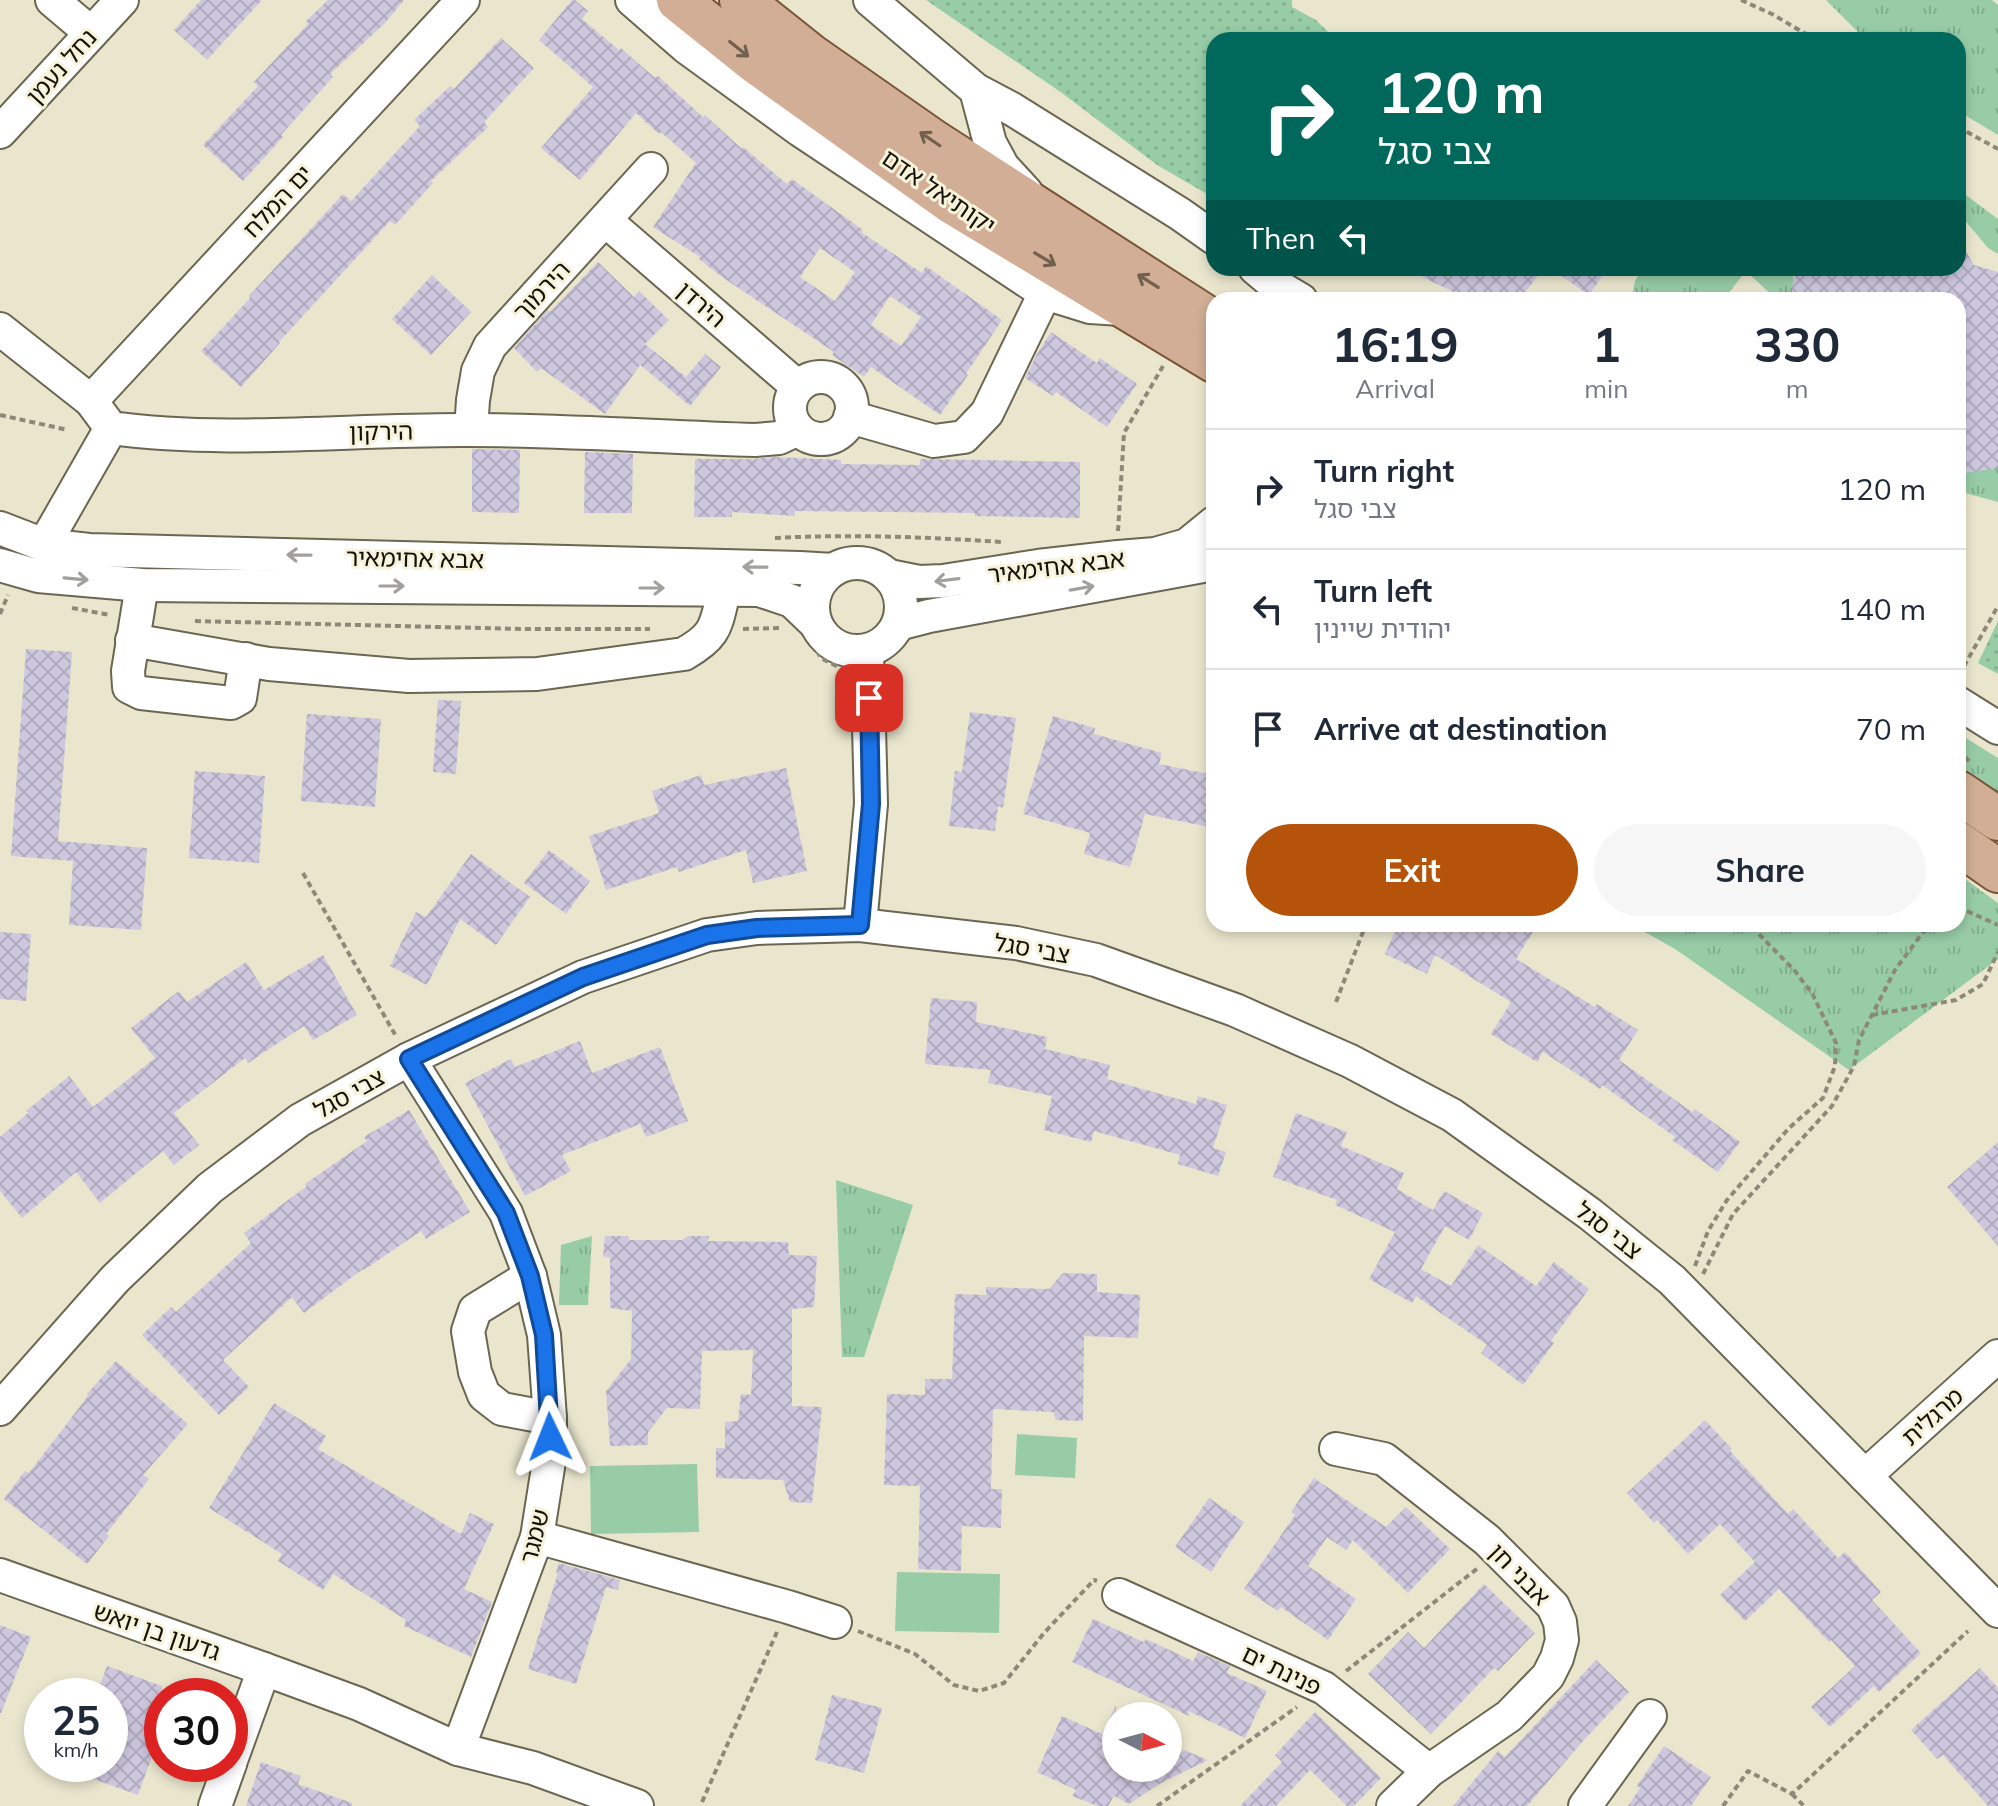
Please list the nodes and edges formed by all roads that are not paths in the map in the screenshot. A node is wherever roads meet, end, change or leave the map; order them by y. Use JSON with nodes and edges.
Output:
{"nodes":[{"id":1,"x":52,"y":0,"type":"edge"},
{"id":2,"x":122,"y":0,"type":"edge"},
{"id":3,"x":463,"y":0,"type":"edge"},
{"id":4,"x":632,"y":0,"type":"edge"},
{"id":5,"x":678,"y":0,"type":"edge"},
{"id":6,"x":741,"y":0,"type":"edge"},
{"id":7,"x":870,"y":0,"type":"edge"},
{"id":8,"x":91,"y":33,"type":"junction"},
{"id":9,"x":976,"y":90,"type":"junction"},
{"id":10,"x":0,"y":132,"type":"edge"},
{"id":11,"x":651,"y":169,"type":"dead end"},
{"id":12,"x":1044,"y":211,"type":"junction"},
{"id":13,"x":605,"y":220,"type":"junction"},
{"id":14,"x":1206,"y":233,"type":"edge"},
{"id":15,"x":1264,"y":276,"type":"edge"},
{"id":16,"x":1288,"y":292,"type":"edge"},
{"id":17,"x":1045,"y":293,"type":"junction"},
{"id":18,"x":1129,"y":310,"type":"junction"},
{"id":19,"x":0,"y":329,"type":"edge"},
{"id":20,"x":1196,"y":331,"type":"edge"},
{"id":21,"x":798,"y":387,"type":"junction"},
{"id":22,"x":91,"y":401,"type":"junction"},
{"id":23,"x":850,"y":417,"type":"junction"},
{"id":24,"x":111,"y":428,"type":"junction"},
{"id":25,"x":798,"y":429,"type":"junction"},
{"id":26,"x":471,"y":430,"type":"junction"},
{"id":27,"x":0,"y":528,"type":"edge"},
{"id":28,"x":1206,"y":530,"type":"edge"},
{"id":29,"x":44,"y":545,"type":"junction"},
{"id":30,"x":1206,"y":565,"type":"edge"},
{"id":31,"x":833,"y":570,"type":"junction"},
{"id":32,"x":889,"y":576,"type":"junction"},
{"id":33,"x":4,"y":579,"type":"edge"},
{"id":34,"x":142,"y":585,"type":"junction"},
{"id":35,"x":725,"y":588,"type":"junction"},
{"id":36,"x":898,"y":624,"type":"junction"},
{"id":37,"x":803,"y":626,"type":"junction"},
{"id":38,"x":134,"y":630,"type":"junction"},
{"id":39,"x":867,"y":650,"type":"junction"},
{"id":40,"x":246,"y":659,"type":"junction"},
{"id":41,"x":1966,"y":708,"type":"edge"},
{"id":42,"x":1998,"y":728,"type":"edge"},
{"id":43,"x":1966,"y":797,"type":"edge"},
{"id":44,"x":1998,"y":819,"type":"edge"},
{"id":45,"x":1966,"y":849,"type":"edge"},
{"id":46,"x":1998,"y":871,"type":"edge"},
{"id":47,"x":860,"y":925,"type":"junction"},
{"id":48,"x":404,"y":1052,"type":"junction"},
{"id":49,"x":530,"y":1276,"type":"junction"},
{"id":50,"x":1998,"y":1356,"type":"edge"},
{"id":51,"x":0,"y":1409,"type":"edge"},
{"id":52,"x":550,"y":1418,"type":"junction"},
{"id":53,"x":1336,"y":1449,"type":"dead end"},
{"id":54,"x":1865,"y":1476,"type":"junction"},
{"id":55,"x":537,"y":1537,"type":"junction"},
{"id":56,"x":0,"y":1575,"type":"edge"},
{"id":57,"x":1119,"y":1595,"type":"road end"},
{"id":58,"x":1998,"y":1611,"type":"edge"},
{"id":59,"x":835,"y":1622,"type":"road end"},
{"id":60,"x":264,"y":1669,"type":"junction"},
{"id":61,"x":248,"y":1714,"type":"edge"},
{"id":62,"x":1650,"y":1716,"type":"dead end"},
{"id":63,"x":461,"y":1740,"type":"junction"},
{"id":64,"x":1429,"y":1771,"type":"junction"},
{"id":65,"x":224,"y":1782,"type":"edge"},
{"id":66,"x":215,"y":1806,"type":"edge"},
{"id":67,"x":637,"y":1806,"type":"edge"},
{"id":68,"x":1393,"y":1806,"type":"edge"},
{"id":69,"x":1585,"y":1806,"type":"edge"}],
"edges":[{"from":1,"to":8,"type":"street"},
{"from":2,"to":8,"type":"street","name":"נחל נעמן"},
{"from":3,"to":22,"type":"street","name":"ים המלח"},
{"from":4,"to":17,"type":"street"},
{"from":5,"to":18,"type":"main road","name":"יקותיאל אדם","one_way":true},
{"from":12,"to":6,"type":"main road","name":"יקותיאל אדם","one_way":true},
{"from":7,"to":9,"type":"street"},
{"from":8,"to":10,"type":"street","name":"נחל נעמן"},
{"from":9,"to":12,"type":"street"},
{"from":9,"to":14,"type":"street"},
{"from":11,"to":13,"type":"street","name":"הירמוך"},
{"from":20,"to":12,"type":"main road","name":"יקותיאל אדם","one_way":true},
{"from":13,"to":21,"type":"street","name":"הירדן"},
{"from":13,"to":26,"type":"street","name":"הירמוך"},
{"from":15,"to":16,"type":"street"},
{"from":17,"to":18,"type":"street"},
{"from":17,"to":23,"type":"street"},
{"from":18,"to":20,"type":"main road","name":"יקותיאל אדם"},
{"from":19,"to":22,"type":"street"},
{"from":21,"to":23,"type":"street"},
{"from":21,"to":25,"type":"street"},
{"from":22,"to":24,"type":"street"},
{"from":23,"to":25,"type":"street"},
{"from":24,"to":26,"type":"street","name":"הירקון"},
{"from":24,"to":29,"type":"street"},
{"from":25,"to":26,"type":"street","name":"הירקון"},
{"from":27,"to":29,"type":"street","name":"אבא אחימאיר"},
{"from":28,"to":32,"type":"street","name":"אבא אחימאיר","one_way":true},
{"from":31,"to":29,"type":"street","name":"אבא אחימאיר","one_way":true},
{"from":36,"to":30,"type":"street","name":"אבא אחימאיר","one_way":true},
{"from":31,"to":32,"type":"street"},
{"from":31,"to":37,"type":"street"},
{"from":32,"to":36,"type":"street"},
{"from":33,"to":34,"type":"street","name":"אבא אחימאיר","one_way":true},
{"from":34,"to":35,"type":"street","name":"אבא אחימאיר","one_way":true},
{"from":34,"to":38,"type":"street"},
{"from":35,"to":37,"type":"street","name":"אבא אחימאיר"},
{"from":35,"to":40,"type":"street"},
{"from":36,"to":39,"type":"street"},
{"from":37,"to":39,"type":"street"},
{"from":38,"to":40,"type":"street"},
{"from":38,"to":40,"type":"street"},
{"from":39,"to":47,"type":"street"},
{"from":41,"to":42,"type":"street"},
{"from":43,"to":44,"type":"main road"},
{"from":45,"to":46,"type":"main road"},
{"from":47,"to":48,"type":"street","name":"צבי סגל"},
{"from":47,"to":54,"type":"street","name":"צבי סגל"},
{"from":48,"to":49,"type":"street","name":"שמגר"},
{"from":48,"to":51,"type":"street","name":"צבי סגל"},
{"from":49,"to":52,"type":"street","name":"שמגר"},
{"from":49,"to":52,"type":"street"},
{"from":50,"to":54,"type":"street","name":"מרגלית"},
{"from":52,"to":55,"type":"street","name":"שמגר"},
{"from":53,"to":64,"type":"street","name":"אבני חן"},
{"from":54,"to":58,"type":"street","name":"צבי סגל"},
{"from":55,"to":59,"type":"street"},
{"from":55,"to":63,"type":"street","name":"שמגר"},
{"from":56,"to":60,"type":"street","name":"גדעון בן יואש"},
{"from":57,"to":64,"type":"street","name":"פנינת ים"},
{"from":60,"to":61,"type":"street"},
{"from":60,"to":63,"type":"street","name":"גדעון בן יואש"},
{"from":62,"to":69,"type":"street"},
{"from":63,"to":67,"type":"street","name":"גדעון בן יואש"},
{"from":64,"to":68,"type":"street","name":"אבני חן"},
{"from":65,"to":66,"type":"street"}]}
